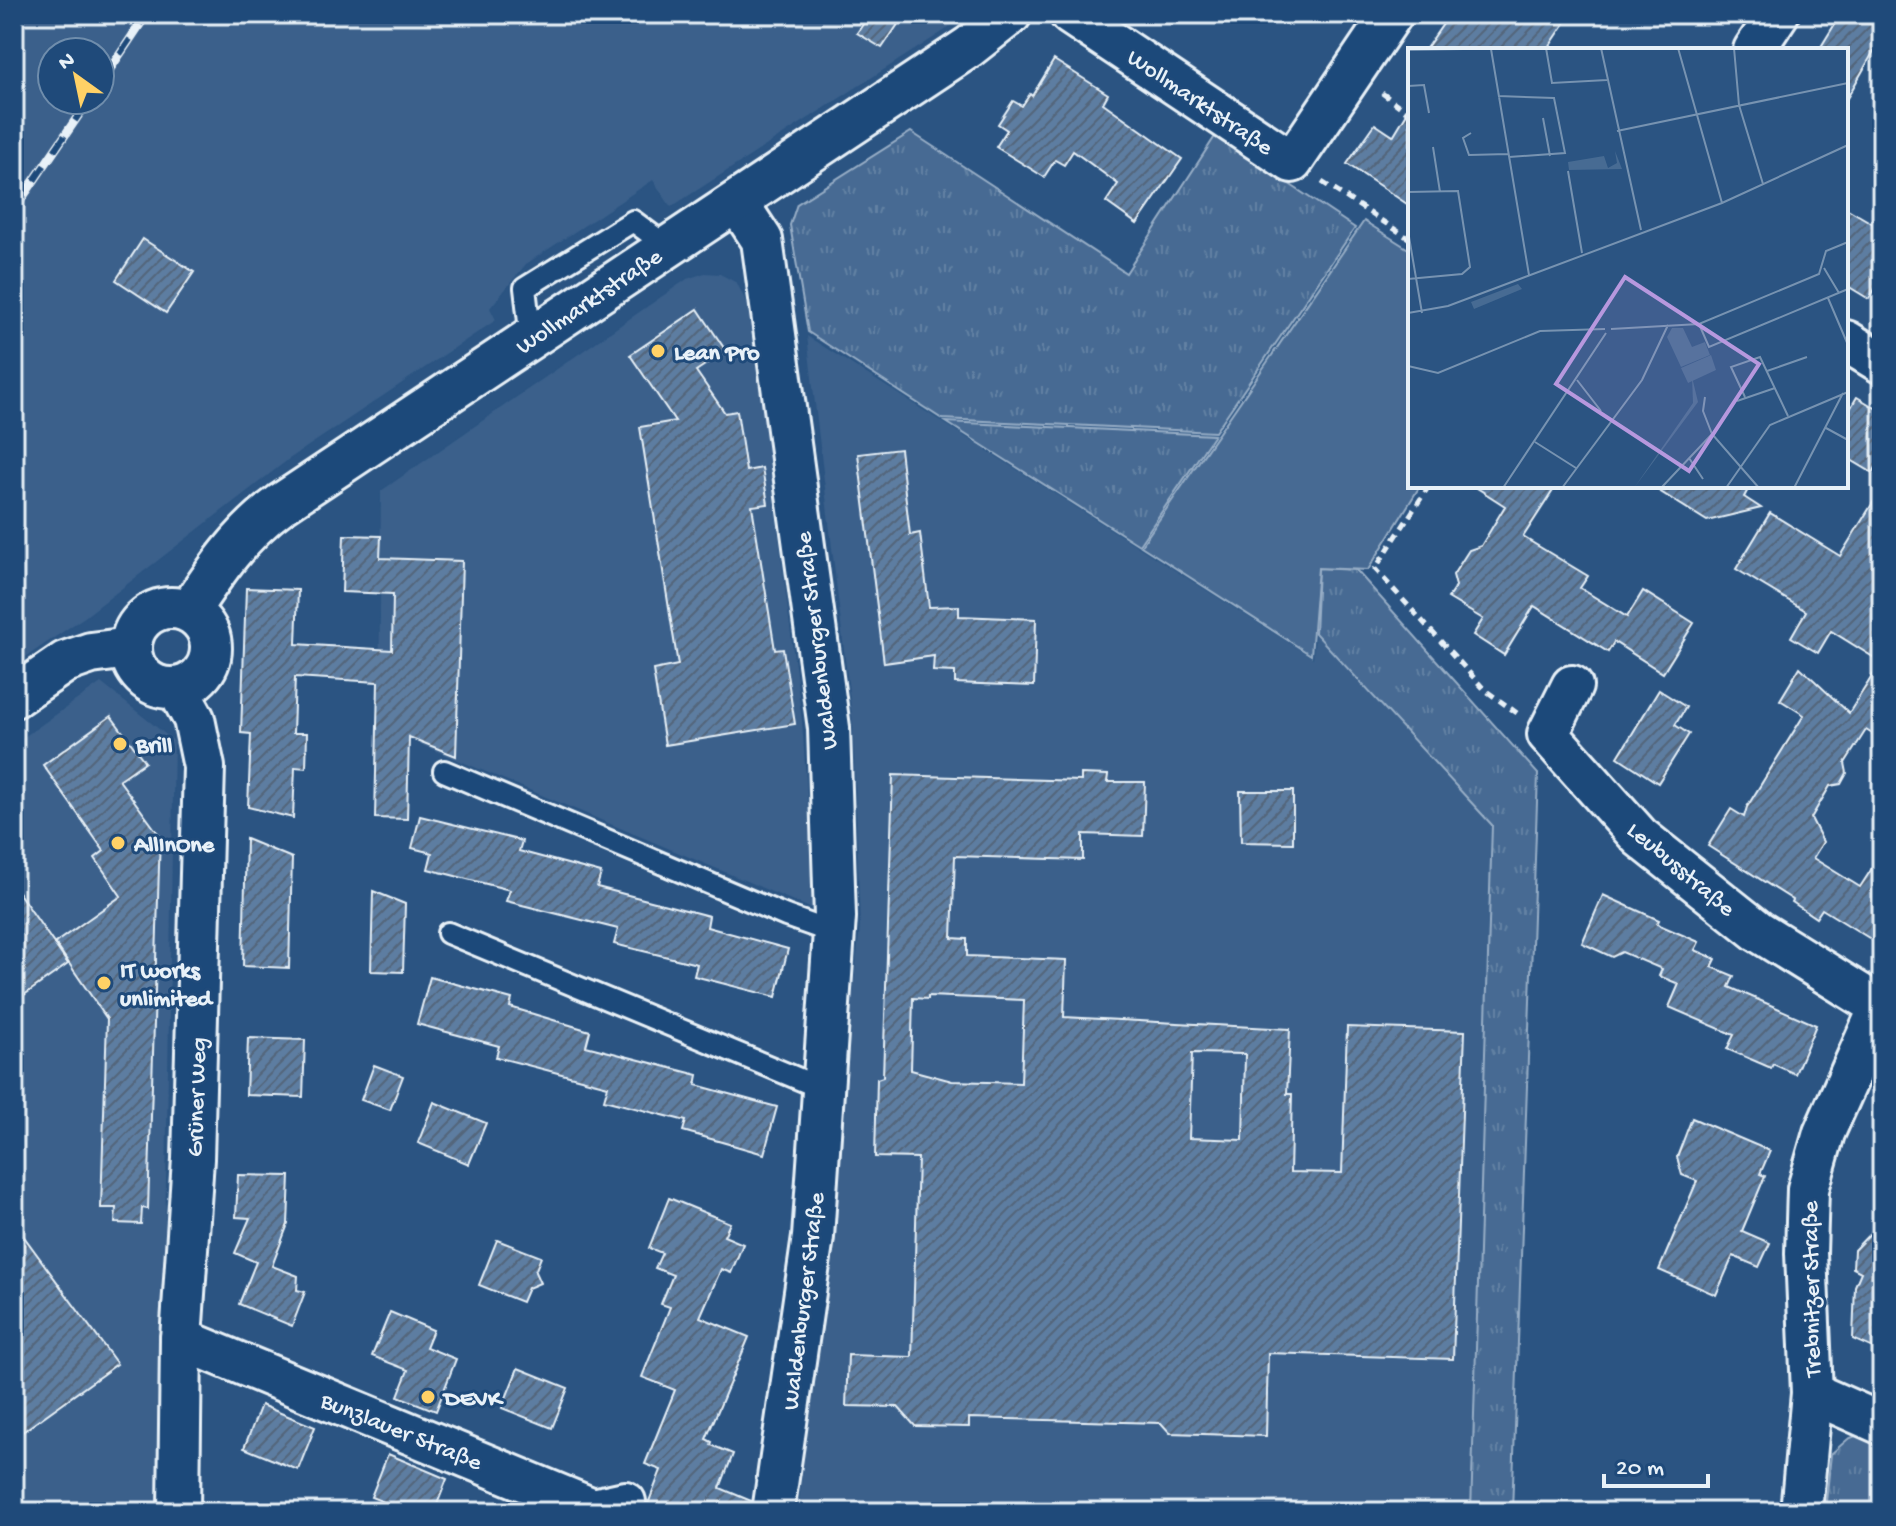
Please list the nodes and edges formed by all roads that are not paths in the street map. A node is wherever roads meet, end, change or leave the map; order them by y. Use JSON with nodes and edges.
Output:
{"nodes":[{"id":1,"x":1011,"y":14,"type":"edge"},
{"id":2,"x":1070,"y":14,"type":"edge"},
{"id":3,"x":1392,"y":14,"type":"edge"},
{"id":4,"x":1778,"y":14,"type":"edge"},
{"id":5,"x":1755,"y":48,"type":"edge"},
{"id":6,"x":737,"y":202,"type":"junction"},
{"id":7,"x":1848,"y":342,"type":"edge"},
{"id":8,"x":1882,"y":363,"type":"edge"},
{"id":9,"x":189,"y":611,"type":"junction"},
{"id":10,"x":130,"y":648,"type":"junction"},
{"id":11,"x":1572,"y":686,"type":"dead end"},
{"id":12,"x":177,"y":688,"type":"junction"},
{"id":13,"x":14,"y":697,"type":"edge"},
{"id":14,"x":444,"y":771,"type":"dead end"},
{"id":15,"x":448,"y":933,"type":"dead end"},
{"id":16,"x":834,"y":933,"type":"junction"},
{"id":17,"x":1881,"y":1007,"type":"edge"},
{"id":18,"x":823,"y":1089,"type":"junction"},
{"id":19,"x":181,"y":1339,"type":"junction"},
{"id":20,"x":1812,"y":1393,"type":"junction"},
{"id":21,"x":1882,"y":1424,"type":"edge"},
{"id":22,"x":625,"y":1502,"type":"dead end"},
{"id":23,"x":179,"y":1512,"type":"edge"},
{"id":24,"x":773,"y":1512,"type":"edge"},
{"id":25,"x":1801,"y":1512,"type":"edge"}],
"edges":[{"from":1,"to":6,"type":"street","name":"Wollmarktstraße"},
{"from":2,"to":3,"type":"street","name":"Wollmarktstraße"},
{"from":4,"to":5,"type":"street"},
{"from":6,"to":9,"type":"street","name":"Wollmarktstraße"},
{"from":6,"to":16,"type":"street","name":"Waldenburger Straße"},
{"from":7,"to":8,"type":"street"},
{"from":9,"to":10,"type":"street"},
{"from":9,"to":12,"type":"street"},
{"from":10,"to":12,"type":"street"},
{"from":10,"to":13,"type":"street"},
{"from":11,"to":17,"type":"street","name":"Leubusstraße"},
{"from":12,"to":19,"type":"street","name":"Grüner Weg"},
{"from":14,"to":16,"type":"lane"},
{"from":15,"to":18,"type":"lane"},
{"from":16,"to":18,"type":"street","name":"Waldenburger Straße"},
{"from":17,"to":20,"type":"street","name":"Trebnitzer Straße"},
{"from":18,"to":24,"type":"street","name":"Waldenburger Straße"},
{"from":19,"to":22,"type":"street","name":"Bunzlauer Straße"},
{"from":19,"to":23,"type":"street","name":"Grüner Weg"},
{"from":20,"to":21,"type":"street","name":"Trebnitzer Straße"},
{"from":20,"to":25,"type":"street","name":"Trebnitzer Straße"}]}
